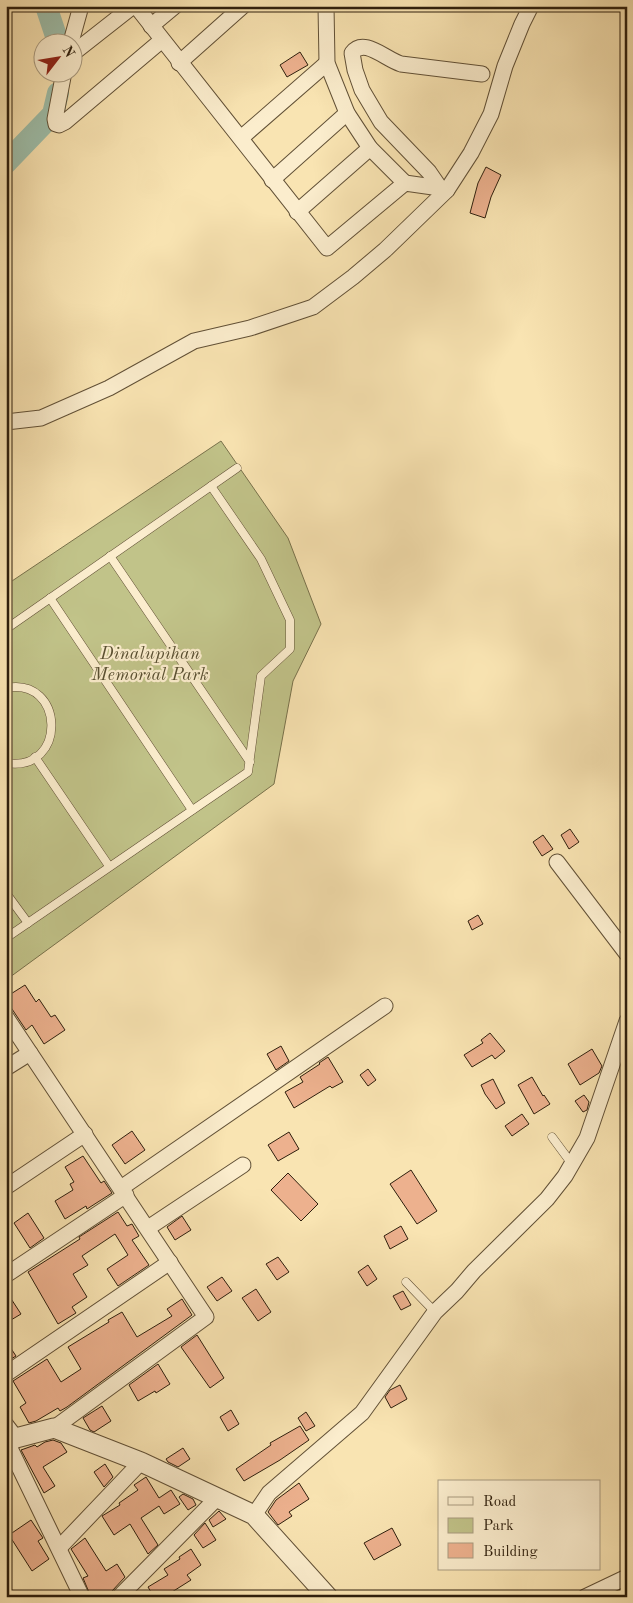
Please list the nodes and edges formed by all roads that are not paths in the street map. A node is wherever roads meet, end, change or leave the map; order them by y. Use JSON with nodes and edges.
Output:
{"nodes":[{"id":1,"x":81,"y":6,"type":"edge"},
{"id":2,"x":135,"y":6,"type":"edge"},
{"id":3,"x":175,"y":6,"type":"edge"},
{"id":4,"x":243,"y":6,"type":"edge"},
{"id":5,"x":326,"y":6,"type":"edge"},
{"id":6,"x":531,"y":6,"type":"edge"},
{"id":7,"x":151,"y":26,"type":"junction"},
{"id":8,"x":74,"y":32,"type":"edge"},
{"id":9,"x":162,"y":40,"type":"junction"},
{"id":10,"x":82,"y":46,"type":"edge"},
{"id":11,"x":180,"y":63,"type":"junction"},
{"id":12,"x":327,"y":63,"type":"junction"},
{"id":13,"x":482,"y":74,"type":"dead end"},
{"id":14,"x":62,"y":82,"type":"edge"},
{"id":15,"x":347,"y":113,"type":"junction"},
{"id":16,"x":241,"y":138,"type":"junction"},
{"id":17,"x":370,"y":148,"type":"junction"},
{"id":18,"x":272,"y":180,"type":"junction"},
{"id":19,"x":405,"y":183,"type":"junction"},
{"id":20,"x":443,"y":189,"type":"junction"},
{"id":21,"x":297,"y":212,"type":"junction"},
{"id":22,"x":6,"y":422,"type":"edge"},
{"id":23,"x":237,"y":468,"type":"dead end"},
{"id":24,"x":211,"y":486,"type":"junction"},
{"id":25,"x":110,"y":556,"type":"junction"},
{"id":26,"x":50,"y":598,"type":"junction"},
{"id":27,"x":6,"y":629,"type":"edge"},
{"id":28,"x":6,"y":688,"type":"edge"},
{"id":29,"x":35,"y":757,"type":"junction"},
{"id":30,"x":250,"y":762,"type":"junction"},
{"id":31,"x":6,"y":763,"type":"edge"},
{"id":32,"x":192,"y":810,"type":"junction"},
{"id":33,"x":557,"y":862,"type":"dead end"},
{"id":34,"x":109,"y":866,"type":"junction"},
{"id":35,"x":6,"y":893,"type":"edge"},
{"id":36,"x":28,"y":923,"type":"junction"},
{"id":37,"x":6,"y":938,"type":"edge"},
{"id":38,"x":627,"y":954,"type":"edge"},
{"id":39,"x":385,"y":1006,"type":"dead end"},
{"id":40,"x":6,"y":1017,"type":"edge"},
{"id":41,"x":627,"y":1021,"type":"edge"},
{"id":42,"x":30,"y":1053,"type":"junction"},
{"id":43,"x":6,"y":1068,"type":"edge"},
{"id":44,"x":85,"y":1134,"type":"junction"},
{"id":45,"x":552,"y":1137,"type":"dead end"},
{"id":46,"x":572,"y":1164,"type":"junction"},
{"id":47,"x":243,"y":1165,"type":"dead end"},
{"id":48,"x":6,"y":1187,"type":"edge"},
{"id":49,"x":124,"y":1192,"type":"junction"},
{"id":50,"x":148,"y":1228,"type":"junction"},
{"id":51,"x":170,"y":1262,"type":"junction"},
{"id":52,"x":6,"y":1275,"type":"edge"},
{"id":53,"x":406,"y":1282,"type":"dead end"},
{"id":54,"x":435,"y":1312,"type":"junction"},
{"id":55,"x":6,"y":1374,"type":"edge"},
{"id":56,"x":54,"y":1428,"type":"junction"},
{"id":57,"x":9,"y":1437,"type":"edge"},
{"id":58,"x":141,"y":1462,"type":"junction"},
{"id":59,"x":218,"y":1498,"type":"junction"},
{"id":60,"x":254,"y":1515,"type":"junction"},
{"id":61,"x":59,"y":1548,"type":"junction"},
{"id":62,"x":627,"y":1577,"type":"edge"},
{"id":63,"x":82,"y":1597,"type":"edge"},
{"id":64,"x":119,"y":1597,"type":"edge"},
{"id":65,"x":328,"y":1597,"type":"edge"},
{"id":66,"x":585,"y":1597,"type":"edge"}],
"edges":[{"from":1,"to":8,"type":"street"},
{"from":2,"to":7,"type":"street"},
{"from":2,"to":10,"type":"street"},
{"from":3,"to":7,"type":"street"},
{"from":4,"to":11,"type":"street"},
{"from":5,"to":12,"type":"street"},
{"from":6,"to":20,"type":"street"},
{"from":7,"to":9,"type":"street"},
{"from":9,"to":11,"type":"street"},
{"from":9,"to":14,"type":"street"},
{"from":11,"to":16,"type":"street"},
{"from":12,"to":15,"type":"street"},
{"from":12,"to":16,"type":"street"},
{"from":13,"to":20,"type":"street"},
{"from":15,"to":17,"type":"street"},
{"from":15,"to":18,"type":"street"},
{"from":16,"to":18,"type":"street"},
{"from":17,"to":19,"type":"street"},
{"from":17,"to":21,"type":"street"},
{"from":18,"to":21,"type":"street"},
{"from":19,"to":20,"type":"street"},
{"from":19,"to":21,"type":"street"},
{"from":20,"to":22,"type":"street"},
{"from":23,"to":24,"type":"lane"},
{"from":24,"to":25,"type":"lane"},
{"from":24,"to":30,"type":"lane"},
{"from":25,"to":26,"type":"lane"},
{"from":25,"to":30,"type":"lane"},
{"from":26,"to":27,"type":"lane"},
{"from":26,"to":32,"type":"lane"},
{"from":28,"to":29,"type":"lane"},
{"from":29,"to":31,"type":"lane"},
{"from":29,"to":34,"type":"lane"},
{"from":30,"to":32,"type":"lane"},
{"from":32,"to":34,"type":"lane"},
{"from":33,"to":38,"type":"street"},
{"from":34,"to":36,"type":"lane"},
{"from":35,"to":36,"type":"lane"},
{"from":36,"to":37,"type":"lane"},
{"from":39,"to":49,"type":"street"},
{"from":40,"to":42,"type":"street"},
{"from":41,"to":46,"type":"street"},
{"from":42,"to":43,"type":"street"},
{"from":42,"to":44,"type":"street"},
{"from":44,"to":48,"type":"street"},
{"from":44,"to":49,"type":"street"},
{"from":45,"to":46,"type":"lane"},
{"from":46,"to":54,"type":"street"},
{"from":47,"to":50,"type":"street"},
{"from":49,"to":50,"type":"street"},
{"from":49,"to":52,"type":"street"},
{"from":50,"to":51,"type":"street"},
{"from":51,"to":55,"type":"street"},
{"from":51,"to":56,"type":"street"},
{"from":53,"to":54,"type":"lane"},
{"from":54,"to":60,"type":"street"},
{"from":56,"to":57,"type":"street"},
{"from":56,"to":58,"type":"street"},
{"from":57,"to":61,"type":"street"},
{"from":58,"to":59,"type":"street"},
{"from":58,"to":61,"type":"street"},
{"from":59,"to":60,"type":"street"},
{"from":59,"to":64,"type":"street"},
{"from":60,"to":65,"type":"street"},
{"from":61,"to":63,"type":"street"},
{"from":62,"to":66,"type":"street"}]}
